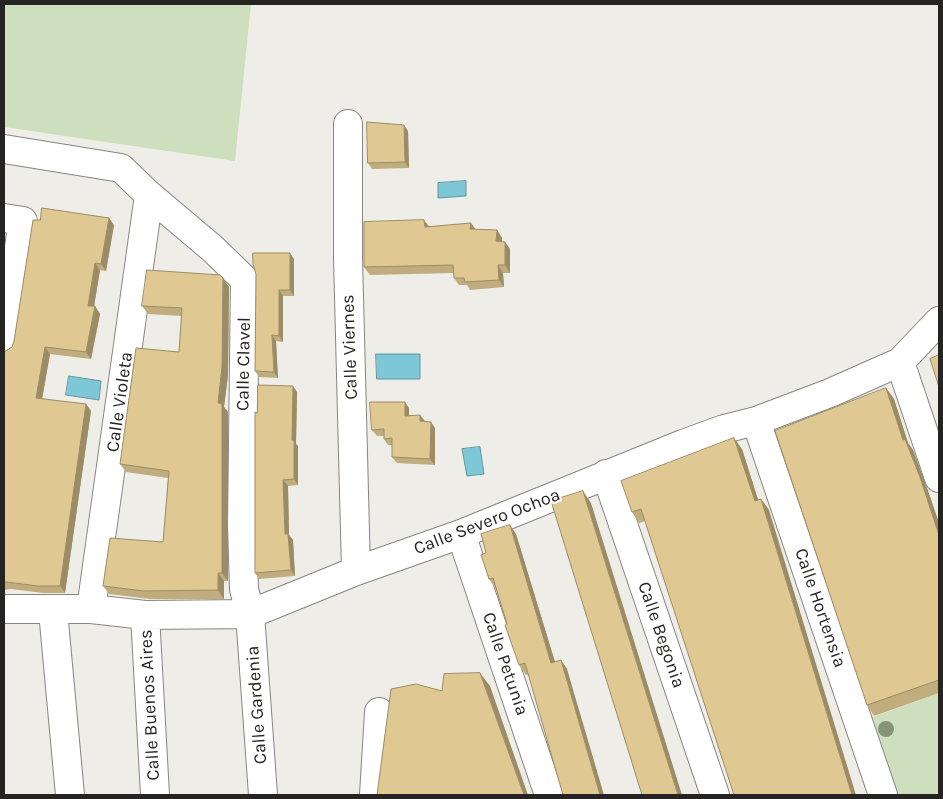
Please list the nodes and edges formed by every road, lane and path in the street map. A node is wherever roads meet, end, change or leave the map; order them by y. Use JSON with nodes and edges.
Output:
{"nodes":[{"id":1,"x":348,"y":124,"type":"dead end"},
{"id":2,"x":4,"y":149,"type":"edge"},
{"id":3,"x":149,"y":195,"type":"junction"},
{"id":4,"x":4,"y":218,"type":"edge"},
{"id":5,"x":939,"y":321,"type":"edge"},
{"id":6,"x":4,"y":345,"type":"edge"},
{"id":7,"x":900,"y":362,"type":"junction"},
{"id":8,"x":756,"y":421,"type":"junction"},
{"id":9,"x":606,"y":474,"type":"junction"},
{"id":10,"x":939,"y":478,"type":"edge"},
{"id":11,"x":461,"y":534,"type":"junction"},
{"id":12,"x":356,"y":571,"type":"junction"},
{"id":13,"x":4,"y":609,"type":"edge"},
{"id":14,"x":91,"y":609,"type":"junction"},
{"id":15,"x":53,"y":610,"type":"junction"},
{"id":16,"x":250,"y":614,"type":"junction"},
{"id":17,"x":145,"y":615,"type":"junction"},
{"id":18,"x":379,"y":712,"type":"dead end"},
{"id":19,"x":70,"y":795,"type":"edge"},
{"id":20,"x":155,"y":795,"type":"edge"},
{"id":21,"x":263,"y":795,"type":"edge"},
{"id":22,"x":374,"y":795,"type":"edge"},
{"id":23,"x":549,"y":795,"type":"edge"},
{"id":24,"x":715,"y":795,"type":"edge"},
{"id":25,"x":883,"y":795,"type":"edge"}],
"edges":[{"from":1,"to":12,"type":"street","name":"Calle Viernes"},
{"from":2,"to":3,"type":"street","name":"Calle Clavel"},
{"from":3,"to":14,"type":"street","name":"Calle Violeta"},
{"from":3,"to":16,"type":"street","name":"Calle Clavel"},
{"from":4,"to":6,"type":"street"},
{"from":5,"to":7,"type":"street","name":"Calle Severo Ochoa"},
{"from":7,"to":8,"type":"street","name":"Calle Severo Ochoa"},
{"from":7,"to":10,"type":"street"},
{"from":8,"to":9,"type":"street","name":"Calle Severo Ochoa"},
{"from":8,"to":25,"type":"street","name":"Calle Hortensia"},
{"from":9,"to":11,"type":"street","name":"Calle Severo Ochoa"},
{"from":9,"to":24,"type":"street","name":"Calle Begonia"},
{"from":11,"to":12,"type":"street","name":"Calle Severo Ochoa"},
{"from":11,"to":23,"type":"street","name":"Calle Petunia"},
{"from":12,"to":16,"type":"street","name":"Calle Severo Ochoa"},
{"from":13,"to":15,"type":"street","name":"Calle Severo Ochoa"},
{"from":14,"to":15,"type":"street","name":"Calle Severo Ochoa"},
{"from":14,"to":17,"type":"street","name":"Calle Severo Ochoa"},
{"from":15,"to":19,"type":"street"},
{"from":16,"to":17,"type":"street","name":"Calle Severo Ochoa"},
{"from":16,"to":21,"type":"street","name":"Calle Gardenia"},
{"from":17,"to":20,"type":"street","name":"Calle Buenos Aires"},
{"from":18,"to":22,"type":"street"}]}
